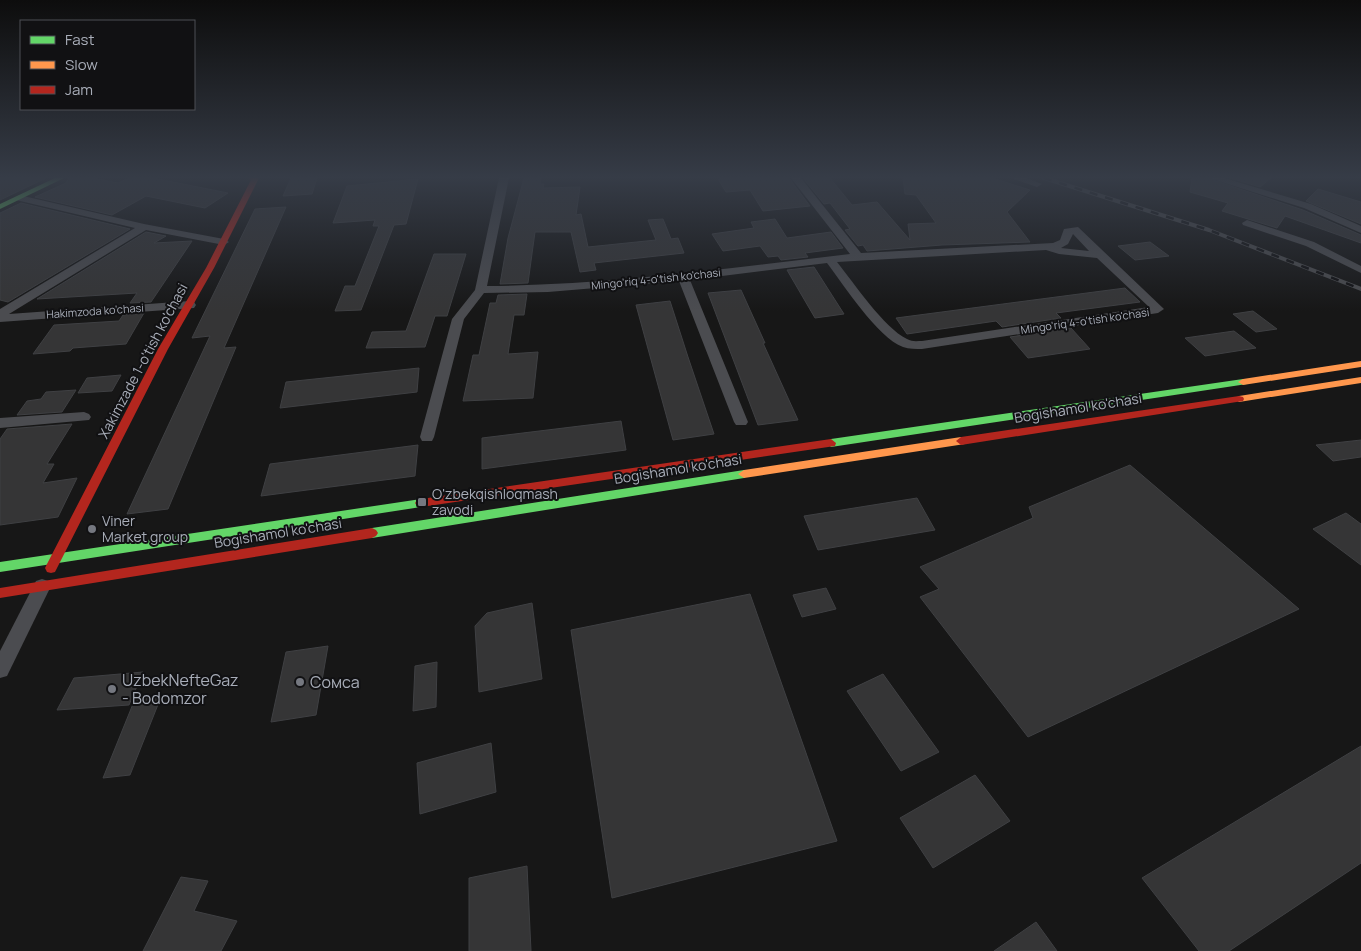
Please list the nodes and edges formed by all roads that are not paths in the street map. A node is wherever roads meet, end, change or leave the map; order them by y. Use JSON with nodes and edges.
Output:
{"nodes":[{"id":1,"x":124,"y":222,"type":"edge"},
{"id":2,"x":233,"y":222,"type":"edge"},
{"id":3,"x":495,"y":222,"type":"edge"},
{"id":4,"x":831,"y":222,"type":"edge"},
{"id":5,"x":1345,"y":222,"type":"edge"},
{"id":6,"x":1247,"y":223,"type":"dead end"},
{"id":7,"x":144,"y":227,"type":"junction"},
{"id":8,"x":1361,"y":230,"type":"edge"},
{"id":9,"x":224,"y":242,"type":"junction"},
{"id":10,"x":1049,"y":248,"type":"junction"},
{"id":11,"x":1100,"y":255,"type":"junction"},
{"id":12,"x":858,"y":256,"type":"junction"},
{"id":13,"x":830,"y":260,"type":"junction"},
{"id":14,"x":1361,"y":270,"type":"edge"},
{"id":15,"x":683,"y":277,"type":"junction"},
{"id":16,"x":481,"y":290,"type":"junction"},
{"id":17,"x":190,"y":305,"type":"junction"},
{"id":18,"x":0,"y":314,"type":"edge"},
{"id":19,"x":0,"y":318,"type":"edge"},
{"id":20,"x":1361,"y":364,"type":"edge"},
{"id":21,"x":1361,"y":380,"type":"edge"},
{"id":22,"x":84,"y":417,"type":"dead end"},
{"id":23,"x":740,"y":422,"type":"dead end"},
{"id":24,"x":0,"y":424,"type":"edge"},
{"id":25,"x":427,"y":437,"type":"dead end"},
{"id":26,"x":645,"y":471,"type":"junction"},
{"id":27,"x":650,"y":488,"type":"junction"},
{"id":28,"x":412,"y":504,"type":"junction"},
{"id":29,"x":411,"y":527,"type":"junction"},
{"id":30,"x":56,"y":558,"type":"junction"},
{"id":31,"x":0,"y":567,"type":"edge"},
{"id":32,"x":42,"y":586,"type":"junction"},
{"id":33,"x":0,"y":592,"type":"edge"},
{"id":34,"x":0,"y":670,"type":"edge"}],
"edges":[{"from":1,"to":7,"type":"street"},
{"from":2,"to":9,"type":"main road","name":"Xakimzade 1-o'tish ko'chasi"},
{"from":3,"to":16,"type":"street"},
{"from":4,"to":12,"type":"street"},
{"from":5,"to":8,"type":"street"},
{"from":6,"to":14,"type":"street"},
{"from":7,"to":9,"type":"street"},
{"from":7,"to":18,"type":"street"},
{"from":9,"to":17,"type":"main road","name":"Xakimzade 1-o'tish ko'chasi"},
{"from":10,"to":11,"type":"street"},
{"from":10,"to":11,"type":"street","name":"Mingo'riq 4-o'tish ko'chasi"},
{"from":10,"to":12,"type":"street","name":"Mingo'riq 4-o'tish ko'chasi"},
{"from":11,"to":13,"type":"street","name":"Mingo'riq 4-o'tish ko'chasi"},
{"from":12,"to":13,"type":"street","name":"Mingo'riq 4-o'tish ko'chasi"},
{"from":13,"to":15,"type":"street","name":"Mingo'riq 4-o'tish ko'chasi"},
{"from":15,"to":16,"type":"street","name":"Mingo'riq 4-o'tish ko'chasi"},
{"from":15,"to":23,"type":"street"},
{"from":16,"to":25,"type":"street"},
{"from":17,"to":19,"type":"street","name":"Hakimzoda ko'chasi"},
{"from":17,"to":30,"type":"main road","name":"Xakimzade 1-o'tish ko'chasi"},
{"from":20,"to":26,"type":"main road","name":"Bogishamol ko'chasi"},
{"from":21,"to":27,"type":"main road","name":"Bogishamol ko'chasi"},
{"from":22,"to":24,"type":"street"},
{"from":26,"to":27,"type":"main road"},
{"from":26,"to":28,"type":"main road","name":"Bogishamol ko'chasi"},
{"from":27,"to":29,"type":"main road","name":"Bogishamol ko'chasi"},
{"from":28,"to":29,"type":"main road"},
{"from":28,"to":30,"type":"main road","name":"Bogishamol ko'chasi"},
{"from":29,"to":32,"type":"main road","name":"Bogishamol ko'chasi"},
{"from":30,"to":31,"type":"main road","name":"Bogishamol ko'chasi"},
{"from":30,"to":32,"type":"main road","name":"Xakimzade 1-o'tish ko'chasi"},
{"from":32,"to":33,"type":"main road","name":"Bogishamol ko'chasi"},
{"from":32,"to":34,"type":"street"}]}
